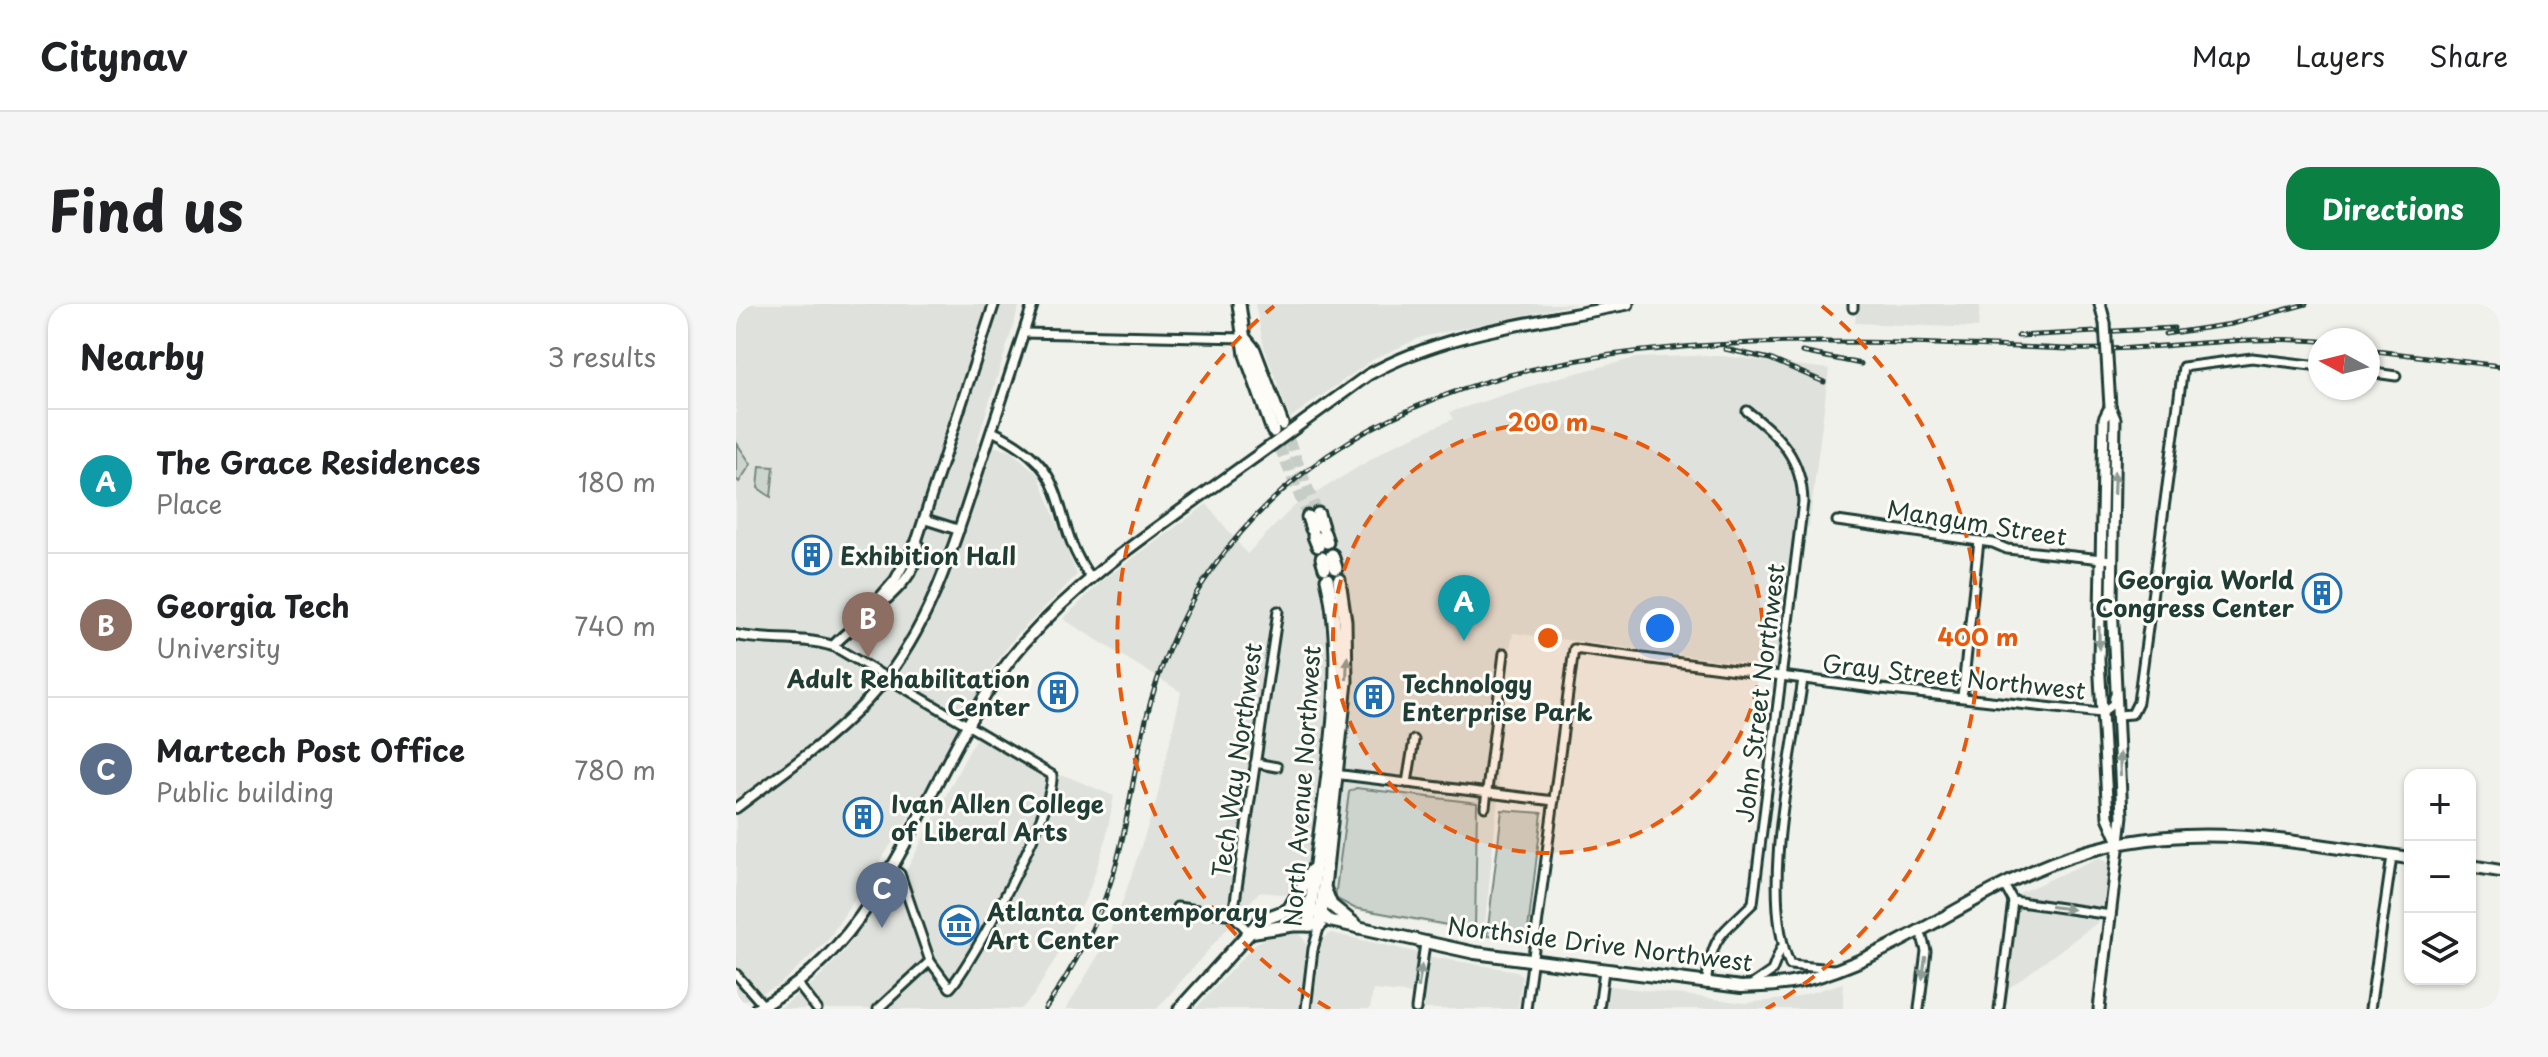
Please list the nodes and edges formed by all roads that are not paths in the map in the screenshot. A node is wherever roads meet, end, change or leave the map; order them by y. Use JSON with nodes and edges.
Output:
{"nodes":[{"id":1,"x":994,"y":304,"type":"edge"},
{"id":2,"x":1033,"y":304,"type":"edge"},
{"id":3,"x":1239,"y":304,"type":"edge"},
{"id":4,"x":1628,"y":304,"type":"edge"},
{"id":5,"x":2100,"y":304,"type":"edge"},
{"id":6,"x":1024,"y":333,"type":"junction"},
{"id":7,"x":1244,"y":338,"type":"junction"},
{"id":8,"x":2308,"y":365,"type":"edge"},
{"id":9,"x":2380,"y":374,"type":"edge"},
{"id":10,"x":2396,"y":376,"type":"dead end"},
{"id":11,"x":2110,"y":407,"type":"junction"},
{"id":12,"x":1747,"y":411,"type":"dead end"},
{"id":13,"x":1283,"y":428,"type":"junction"},
{"id":14,"x":992,"y":431,"type":"junction"},
{"id":15,"x":1313,"y":515,"type":"tunnel mouth"},
{"id":16,"x":924,"y":519,"type":"junction"},
{"id":17,"x":1837,"y":521,"type":"dead end"},
{"id":18,"x":959,"y":530,"type":"junction"},
{"id":19,"x":1320,"y":535,"type":"dead end"},
{"id":20,"x":1979,"y":541,"type":"junction"},
{"id":21,"x":2100,"y":560,"type":"junction"},
{"id":22,"x":2112,"y":560,"type":"junction"},
{"id":23,"x":1330,"y":568,"type":"dead end"},
{"id":24,"x":1090,"y":577,"type":"junction"},
{"id":25,"x":1278,"y":611,"type":"dead end"},
{"id":26,"x":736,"y":635,"type":"edge"},
{"id":27,"x":833,"y":646,"type":"junction"},
{"id":28,"x":1504,"y":653,"type":"dead end"},
{"id":29,"x":1783,"y":676,"type":"junction"},
{"id":30,"x":887,"y":677,"type":"junction"},
{"id":31,"x":1803,"y":679,"type":"junction"},
{"id":32,"x":2116,"y":687,"type":"junction"},
{"id":33,"x":1962,"y":697,"type":"junction"},
{"id":34,"x":2101,"y":713,"type":"junction"},
{"id":35,"x":2118,"y":715,"type":"junction"},
{"id":36,"x":969,"y":725,"type":"junction"},
{"id":37,"x":1414,"y":740,"type":"dead end"},
{"id":38,"x":1255,"y":763,"type":"junction"},
{"id":39,"x":1277,"y":767,"type":"dead end"},
{"id":40,"x":1331,"y":773,"type":"junction"},
{"id":41,"x":1407,"y":783,"type":"junction"},
{"id":42,"x":1486,"y":791,"type":"junction"},
{"id":43,"x":1554,"y":801,"type":"junction"},
{"id":44,"x":1485,"y":807,"type":"dead end"},
{"id":45,"x":736,"y":808,"type":"edge"},
{"id":46,"x":2120,"y":842,"type":"junction"},
{"id":47,"x":1317,"y":856,"type":"junction"},
{"id":48,"x":2392,"y":856,"type":"junction"},
{"id":49,"x":2404,"y":857,"type":"edge"},
{"id":50,"x":890,"y":866,"type":"junction"},
{"id":51,"x":2476,"y":867,"type":"edge"},
{"id":52,"x":2500,"y":871,"type":"edge"},
{"id":53,"x":2004,"y":885,"type":"junction"},
{"id":54,"x":1324,"y":887,"type":"junction"},
{"id":55,"x":2013,"y":901,"type":"junction"},
{"id":56,"x":1177,"y":907,"type":"dead end"},
{"id":57,"x":1288,"y":911,"type":"junction"},
{"id":58,"x":1233,"y":915,"type":"junction"},
{"id":59,"x":2111,"y":915,"type":"junction"},
{"id":60,"x":1318,"y":919,"type":"junction"},
{"id":61,"x":1358,"y":927,"type":"junction"},
{"id":62,"x":1920,"y":929,"type":"junction"},
{"id":63,"x":1249,"y":932,"type":"junction"},
{"id":64,"x":1425,"y":943,"type":"junction"},
{"id":65,"x":1782,"y":946,"type":"junction"},
{"id":66,"x":930,"y":961,"type":"junction"},
{"id":67,"x":1532,"y":961,"type":"junction"},
{"id":68,"x":1835,"y":969,"type":"junction"},
{"id":69,"x":1604,"y":970,"type":"junction"},
{"id":70,"x":736,"y":974,"type":"edge"},
{"id":71,"x":797,"y":983,"type":"junction"},
{"id":72,"x":1706,"y":984,"type":"junction"},
{"id":73,"x":1749,"y":987,"type":"junction"},
{"id":74,"x":760,"y":1007,"type":"edge"},
{"id":75,"x":817,"y":1009,"type":"edge"},
{"id":76,"x":878,"y":1009,"type":"edge"},
{"id":77,"x":1180,"y":1009,"type":"edge"},
{"id":78,"x":1306,"y":1009,"type":"edge"},
{"id":79,"x":1416,"y":1009,"type":"edge"},
{"id":80,"x":1526,"y":1009,"type":"edge"},
{"id":81,"x":1599,"y":1009,"type":"edge"},
{"id":82,"x":1919,"y":1009,"type":"edge"},
{"id":83,"x":1999,"y":1009,"type":"edge"},
{"id":84,"x":2099,"y":1009,"type":"edge"},
{"id":85,"x":2370,"y":1009,"type":"edge"}],
"edges":[{"from":1,"to":16,"type":"street"},
{"from":2,"to":6,"type":"street"},
{"from":3,"to":7,"type":"highway"},
{"from":4,"to":13,"type":"main road"},
{"from":5,"to":11,"type":"main road","bridge":true},
{"from":6,"to":7,"type":"street"},
{"from":6,"to":14,"type":"street"},
{"from":7,"to":13,"type":"highway"},
{"from":8,"to":35,"type":"street"},
{"from":9,"to":10,"type":"street"},
{"from":11,"to":21,"type":"main road"},
{"from":22,"to":11,"type":"main road","one_way":true},
{"from":12,"to":29,"type":"street","name":"John Street Northwest"},
{"from":13,"to":24,"type":"main road"},
{"from":14,"to":18,"type":"street"},
{"from":14,"to":24,"type":"street"},
{"from":15,"to":19,"type":"highway"},
{"from":16,"to":18,"type":"street"},
{"from":16,"to":27,"type":"street"},
{"from":17,"to":20,"type":"street","name":"Mangum Street"},
{"from":18,"to":30,"type":"street"},
{"from":20,"to":21,"type":"street","name":"Mangum Street"},
{"from":20,"to":33,"type":"street"},
{"from":21,"to":22,"type":"street","name":"Mangum Street"},
{"from":21,"to":34,"type":"main road","one_way":true},
{"from":22,"to":32,"type":"main road"},
{"from":23,"to":40,"type":"highway","name":"North Avenue Northwest"},
{"from":24,"to":36,"type":"main road"},
{"from":25,"to":38,"type":"street","name":"Tech Way Northwest"},
{"from":26,"to":27,"type":"street"},
{"from":27,"to":30,"type":"street"},
{"from":28,"to":42,"type":"street"},
{"from":29,"to":31,"type":"street","name":"Gray Street Northwest"},
{"from":29,"to":43,"type":"street","name":"Gray Street Northwest"},
{"from":29,"to":72,"type":"street","name":"John Street Northwest"},
{"from":30,"to":36,"type":"street"},
{"from":30,"to":45,"type":"street"},
{"from":31,"to":33,"type":"street","name":"Gray Street Northwest"},
{"from":31,"to":65,"type":"street","name":"Gray Street Northwest"},
{"from":32,"to":34,"type":"street"},
{"from":32,"to":35,"type":"main road"},
{"from":33,"to":34,"type":"street","name":"Gray Street Northwest"},
{"from":34,"to":46,"type":"main road"},
{"from":46,"to":35,"type":"main road","one_way":true},
{"from":36,"to":50,"type":"main road"},
{"from":36,"to":66,"type":"street"},
{"from":37,"to":41,"type":"street"},
{"from":38,"to":39,"type":"street"},
{"from":38,"to":58,"type":"street","name":"Tech Way Northwest"},
{"from":40,"to":41,"type":"street"},
{"from":40,"to":47,"type":"highway","name":"North Avenue Northwest"},
{"from":40,"to":54,"type":"highway","name":"North Avenue Northwest"},
{"from":41,"to":42,"type":"street"},
{"from":42,"to":43,"type":"street"},
{"from":42,"to":44,"type":"street"},
{"from":43,"to":67,"type":"street"},
{"from":46,"to":48,"type":"main road","name":"Northside Drive Northwest"},
{"from":46,"to":53,"type":"main road","name":"Northside Drive Northwest"},
{"from":46,"to":59,"type":"main road"},
{"from":47,"to":57,"type":"highway"},
{"from":47,"to":60,"type":"highway","name":"North Avenue Northwest"},
{"from":48,"to":49,"type":"main road","name":"Northside Drive Northwest"},
{"from":48,"to":85,"type":"street"},
{"from":50,"to":66,"type":"street"},
{"from":50,"to":71,"type":"main road"},
{"from":51,"to":52,"type":"main road"},
{"from":53,"to":55,"type":"street"},
{"from":53,"to":62,"type":"main road","name":"Northside Drive Northwest"},
{"from":54,"to":60,"type":"highway","name":"North Avenue Northwest"},
{"from":54,"to":61,"type":"highway"},
{"from":55,"to":59,"type":"street","one_way":true},
{"from":55,"to":83,"type":"street"},
{"from":56,"to":58,"type":"street"},
{"from":57,"to":60,"type":"highway","name":"Northside Drive Northwest"},
{"from":57,"to":63,"type":"highway","name":"Northside Drive Northwest"},
{"from":58,"to":63,"type":"street"},
{"from":59,"to":84,"type":"main road"},
{"from":60,"to":61,"type":"main road","name":"Northside Drive Northwest"},
{"from":60,"to":63,"type":"highway","name":"Northside Drive Northwest"},
{"from":60,"to":78,"type":"street","name":"North Avenue Northwest"},
{"from":61,"to":64,"type":"main road","name":"Northside Drive Northwest"},
{"from":62,"to":68,"type":"main road","name":"Northside Drive Northwest"},
{"from":62,"to":82,"type":"street","one_way":true},
{"from":63,"to":77,"type":"highway","name":"Northside Drive Northwest"},
{"from":64,"to":67,"type":"main road","name":"Northside Drive Northwest"},
{"from":79,"to":64,"type":"street","one_way":true},
{"from":65,"to":68,"type":"street"},
{"from":65,"to":73,"type":"street"},
{"from":66,"to":76,"type":"street"},
{"from":67,"to":69,"type":"main road","name":"Northside Drive Northwest"},
{"from":67,"to":80,"type":"street"},
{"from":68,"to":73,"type":"main road","name":"Northside Drive Northwest"},
{"from":69,"to":72,"type":"main road","name":"Northside Drive Northwest"},
{"from":69,"to":81,"type":"street"},
{"from":70,"to":74,"type":"street"},
{"from":71,"to":74,"type":"main road"},
{"from":71,"to":75,"type":"street"},
{"from":72,"to":73,"type":"main road","name":"Northside Drive Northwest"}]}
